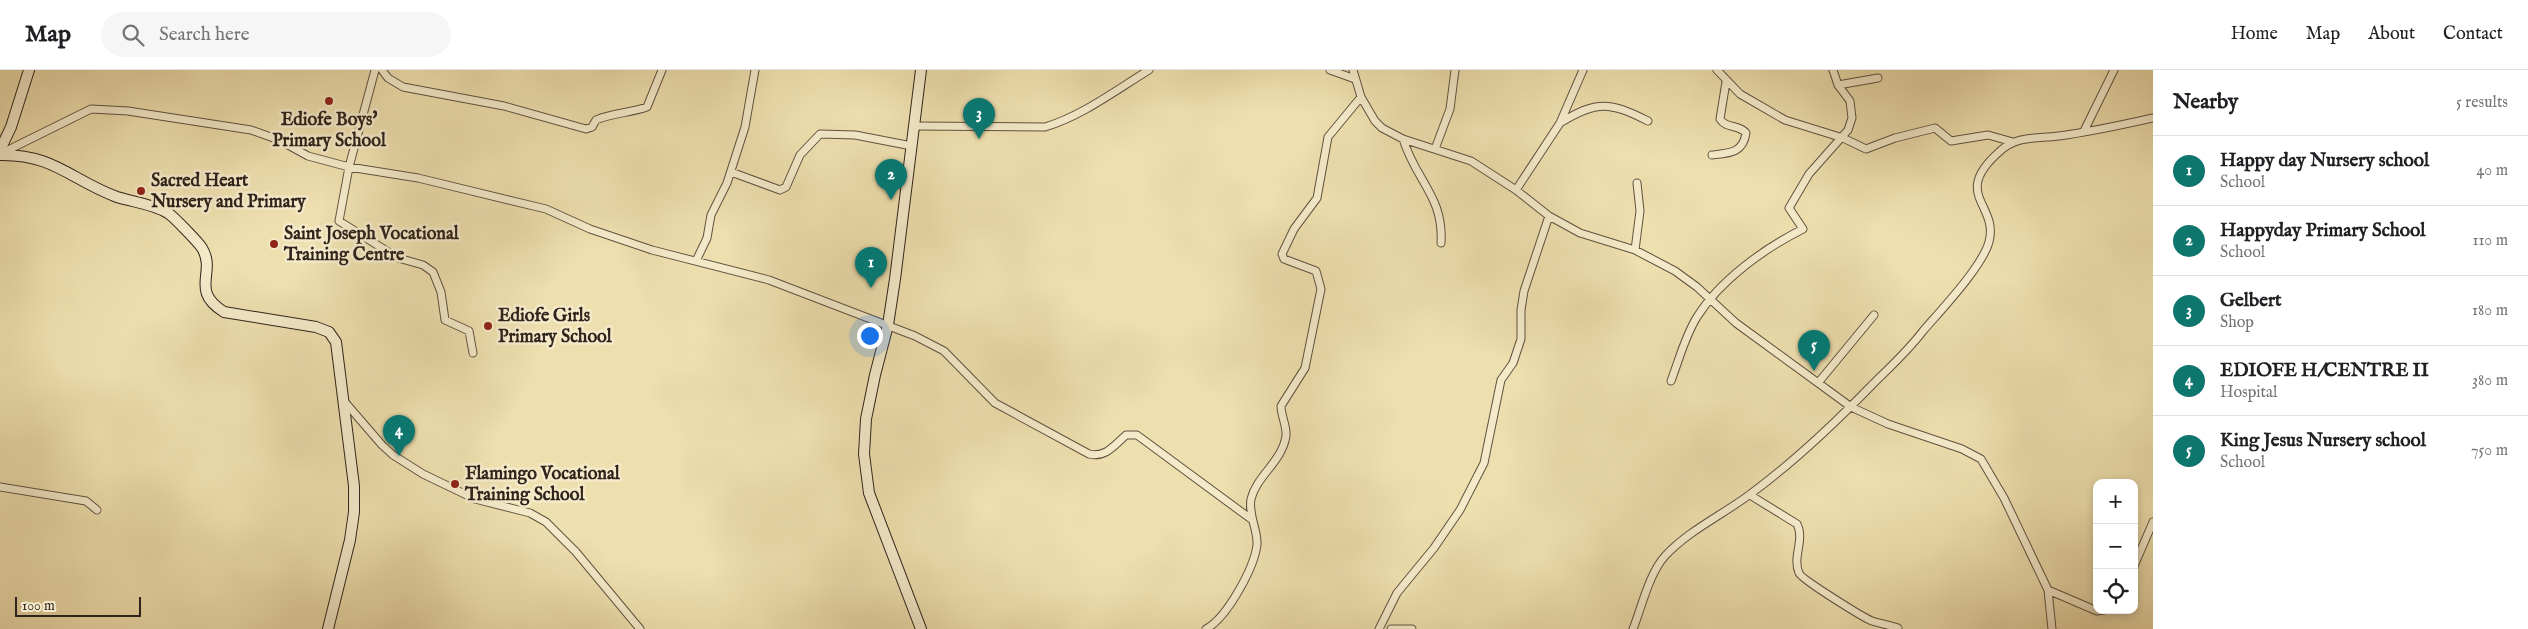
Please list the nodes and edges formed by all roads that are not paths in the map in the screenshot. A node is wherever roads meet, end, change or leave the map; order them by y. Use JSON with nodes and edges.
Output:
{"nodes":[{"id":1,"x":29,"y":70,"type":"edge"},
{"id":2,"x":375,"y":70,"type":"edge"},
{"id":3,"x":382,"y":70,"type":"edge"},
{"id":4,"x":662,"y":70,"type":"edge"},
{"id":5,"x":755,"y":70,"type":"edge"},
{"id":6,"x":921,"y":70,"type":"edge"},
{"id":7,"x":1149,"y":70,"type":"edge"},
{"id":8,"x":1330,"y":70,"type":"edge"},
{"id":9,"x":1353,"y":70,"type":"edge"},
{"id":10,"x":1455,"y":70,"type":"edge"},
{"id":11,"x":1584,"y":70,"type":"edge"},
{"id":12,"x":1717,"y":70,"type":"edge"},
{"id":13,"x":1833,"y":70,"type":"edge"},
{"id":14,"x":2114,"y":70,"type":"edge"},
{"id":15,"x":1878,"y":78,"type":"dead end"},
{"id":16,"x":1355,"y":79,"type":"junction"},
{"id":17,"x":1726,"y":82,"type":"junction"},
{"id":18,"x":1838,"y":85,"type":"junction"},
{"id":19,"x":1361,"y":97,"type":"junction"},
{"id":20,"x":2153,"y":118,"type":"edge"},
{"id":21,"x":1648,"y":121,"type":"dead end"},
{"id":22,"x":1560,"y":123,"type":"junction"},
{"id":23,"x":914,"y":126,"type":"junction"},
{"id":24,"x":2084,"y":131,"type":"junction"},
{"id":25,"x":1843,"y":138,"type":"junction"},
{"id":26,"x":1403,"y":139,"type":"junction"},
{"id":27,"x":2013,"y":142,"type":"junction"},
{"id":28,"x":912,"y":146,"type":"junction"},
{"id":29,"x":1435,"y":148,"type":"junction"},
{"id":30,"x":0,"y":150,"type":"edge"},
{"id":31,"x":0,"y":154,"type":"edge"},
{"id":32,"x":1712,"y":155,"type":"dead end"},
{"id":33,"x":349,"y":167,"type":"junction"},
{"id":34,"x":731,"y":172,"type":"junction"},
{"id":35,"x":1638,"y":183,"type":"dead end"},
{"id":36,"x":1516,"y":190,"type":"junction"},
{"id":37,"x":1549,"y":216,"type":"junction"},
{"id":38,"x":1441,"y":243,"type":"dead end"},
{"id":39,"x":1635,"y":250,"type":"junction"},
{"id":40,"x":696,"y":261,"type":"junction"},
{"id":41,"x":1711,"y":300,"type":"junction"},
{"id":42,"x":1874,"y":315,"type":"dead end"},
{"id":43,"x":888,"y":325,"type":"junction"},
{"id":44,"x":473,"y":353,"type":"dead end"},
{"id":45,"x":1671,"y":381,"type":"dead end"},
{"id":46,"x":1818,"y":383,"type":"junction"},
{"id":47,"x":344,"y":402,"type":"junction"},
{"id":48,"x":1850,"y":407,"type":"junction"},
{"id":49,"x":0,"y":487,"type":"edge"},
{"id":50,"x":1750,"y":495,"type":"junction"},
{"id":51,"x":97,"y":510,"type":"dead end"},
{"id":52,"x":1251,"y":519,"type":"junction"},
{"id":53,"x":2153,"y":522,"type":"edge"},
{"id":54,"x":2138,"y":557,"type":"edge"},
{"id":55,"x":2048,"y":590,"type":"junction"},
{"id":56,"x":2093,"y":609,"type":"edge"},
{"id":57,"x":1898,"y":628,"type":"dead end"},
{"id":58,"x":328,"y":629,"type":"edge"},
{"id":59,"x":640,"y":629,"type":"edge"},
{"id":60,"x":922,"y":629,"type":"edge"},
{"id":61,"x":1206,"y":629,"type":"edge"},
{"id":62,"x":1379,"y":629,"type":"edge"},
{"id":63,"x":1391,"y":629,"type":"edge"},
{"id":64,"x":1412,"y":629,"type":"edge"},
{"id":65,"x":1633,"y":629,"type":"edge"},
{"id":66,"x":2052,"y":629,"type":"edge"}],
"edges":[{"from":1,"to":30,"type":"street"},
{"from":2,"to":33,"type":"street"},
{"from":3,"to":4,"type":"street"},
{"from":5,"to":34,"type":"street"},
{"from":6,"to":23,"type":"street"},
{"from":7,"to":23,"type":"street"},
{"from":8,"to":16,"type":"street"},
{"from":9,"to":16,"type":"street"},
{"from":10,"to":29,"type":"street"},
{"from":11,"to":22,"type":"street"},
{"from":12,"to":17,"type":"street"},
{"from":13,"to":18,"type":"street"},
{"from":14,"to":24,"type":"street"},
{"from":15,"to":18,"type":"street"},
{"from":16,"to":19,"type":"street"},
{"from":17,"to":25,"type":"street"},
{"from":17,"to":32,"type":"street"},
{"from":18,"to":25,"type":"street"},
{"from":19,"to":26,"type":"street"},
{"from":19,"to":52,"type":"street"},
{"from":20,"to":24,"type":"street"},
{"from":21,"to":22,"type":"street"},
{"from":22,"to":36,"type":"street"},
{"from":23,"to":28,"type":"street"},
{"from":24,"to":27,"type":"street"},
{"from":25,"to":27,"type":"street"},
{"from":25,"to":41,"type":"street"},
{"from":26,"to":29,"type":"street"},
{"from":26,"to":38,"type":"street"},
{"from":27,"to":48,"type":"street"},
{"from":28,"to":34,"type":"street"},
{"from":28,"to":43,"type":"street"},
{"from":29,"to":36,"type":"street"},
{"from":31,"to":33,"type":"street"},
{"from":31,"to":47,"type":"street"},
{"from":33,"to":40,"type":"street"},
{"from":33,"to":44,"type":"street"},
{"from":34,"to":40,"type":"street"},
{"from":35,"to":39,"type":"street"},
{"from":36,"to":37,"type":"street"},
{"from":37,"to":39,"type":"street"},
{"from":37,"to":62,"type":"street"},
{"from":39,"to":41,"type":"street"},
{"from":40,"to":43,"type":"street"},
{"from":41,"to":45,"type":"street"},
{"from":41,"to":46,"type":"street"},
{"from":42,"to":46,"type":"street"},
{"from":43,"to":52,"type":"street"},
{"from":43,"to":60,"type":"street"},
{"from":46,"to":48,"type":"street"},
{"from":47,"to":58,"type":"street"},
{"from":47,"to":59,"type":"street"},
{"from":48,"to":50,"type":"street"},
{"from":48,"to":55,"type":"street"},
{"from":49,"to":51,"type":"street"},
{"from":50,"to":57,"type":"street"},
{"from":50,"to":65,"type":"street"},
{"from":52,"to":61,"type":"street"},
{"from":53,"to":54,"type":"street"},
{"from":55,"to":56,"type":"street"},
{"from":55,"to":66,"type":"street"},
{"from":63,"to":64,"type":"street"}]}
